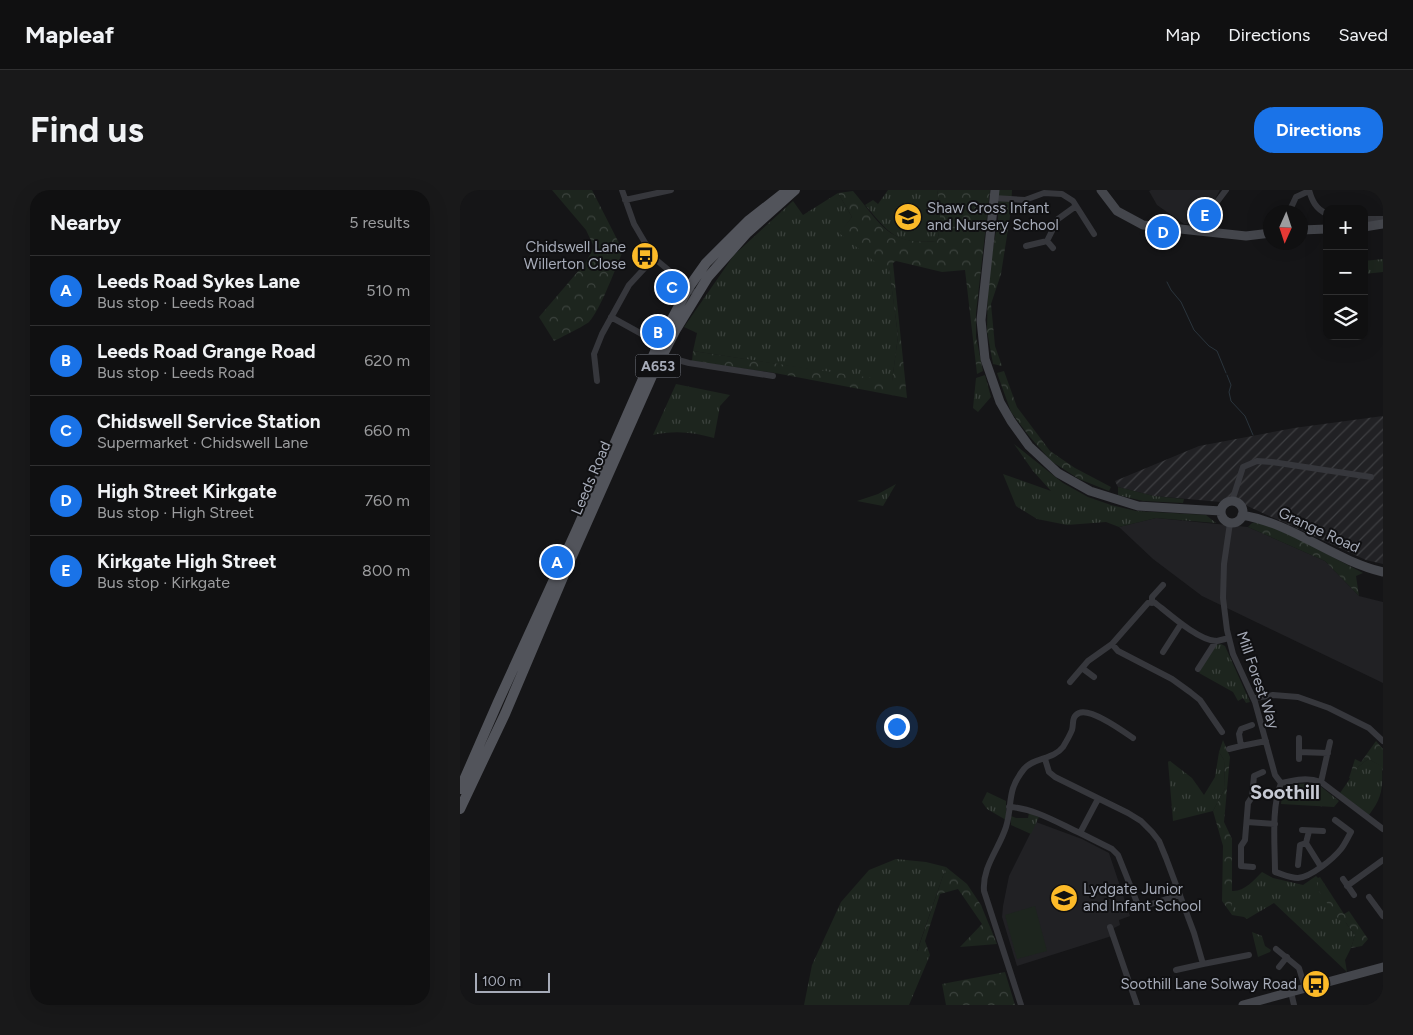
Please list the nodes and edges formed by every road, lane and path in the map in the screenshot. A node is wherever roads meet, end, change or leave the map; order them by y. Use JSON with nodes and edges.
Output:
{"nodes":[{"id":1,"x":622,"y":190,"type":"edge"},
{"id":2,"x":671,"y":190,"type":"edge"},
{"id":3,"x":788,"y":190,"type":"edge"},
{"id":4,"x":795,"y":190,"type":"edge"},
{"id":5,"x":1101,"y":190,"type":"edge"},
{"id":6,"x":1226,"y":190,"type":"edge"},
{"id":7,"x":1309,"y":190,"type":"edge"},
{"id":8,"x":1043,"y":192,"type":"edge"},
{"id":9,"x":995,"y":194,"type":"edge"},
{"id":10,"x":625,"y":200,"type":"junction"},
{"id":11,"x":1292,"y":205,"type":"edge"},
{"id":12,"x":1076,"y":206,"type":"junction"},
{"id":13,"x":1323,"y":212,"type":"edge"},
{"id":14,"x":1368,"y":219,"type":"edge"},
{"id":15,"x":1383,"y":219,"type":"edge"},
{"id":16,"x":1383,"y":224,"type":"edge"},
{"id":17,"x":1368,"y":226,"type":"edge"},
{"id":18,"x":1323,"y":228,"type":"edge"},
{"id":19,"x":1308,"y":229,"type":"edge"},
{"id":20,"x":1195,"y":231,"type":"junction"},
{"id":21,"x":1094,"y":234,"type":"dead end"},
{"id":22,"x":1263,"y":234,"type":"edge"},
{"id":23,"x":1047,"y":241,"type":"junction"},
{"id":24,"x":1026,"y":246,"type":"dead end"},
{"id":25,"x":1053,"y":248,"type":"dead end"},
{"id":26,"x":654,"y":258,"type":"junction"},
{"id":27,"x":692,"y":291,"type":"junction"},
{"id":28,"x":611,"y":317,"type":"junction"},
{"id":29,"x":649,"y":338,"type":"dead end"},
{"id":30,"x":659,"y":354,"type":"junction"},
{"id":31,"x":773,"y":376,"type":"dead end"},
{"id":32,"x":597,"y":380,"type":"dead end"},
{"id":33,"x":1371,"y":477,"type":"dead end"},
{"id":34,"x":1232,"y":501,"type":"junction"},
{"id":35,"x":1221,"y":511,"type":"junction"},
{"id":36,"x":1242,"y":515,"type":"junction"},
{"id":37,"x":1230,"y":523,"type":"junction"},
{"id":38,"x":1383,"y":572,"type":"edge"},
{"id":39,"x":559,"y":576,"type":"junction"},
{"id":40,"x":1163,"y":585,"type":"dead end"},
{"id":41,"x":1152,"y":603,"type":"junction"},
{"id":42,"x":1181,"y":624,"type":"junction"},
{"id":43,"x":1229,"y":638,"type":"junction"},
{"id":44,"x":1216,"y":641,"type":"junction"},
{"id":45,"x":1112,"y":644,"type":"junction"},
{"id":46,"x":1163,"y":652,"type":"dead end"},
{"id":47,"x":1082,"y":668,"type":"junction"},
{"id":48,"x":1198,"y":669,"type":"dead end"},
{"id":49,"x":1094,"y":677,"type":"dead end"},
{"id":50,"x":1070,"y":682,"type":"dead end"},
{"id":51,"x":1256,"y":698,"type":"dead end"},
{"id":52,"x":1252,"y":725,"type":"dead end"},
{"id":53,"x":1222,"y":732,"type":"dead end"},
{"id":54,"x":1133,"y":738,"type":"dead end"},
{"id":55,"x":1299,"y":738,"type":"dead end"},
{"id":56,"x":1266,"y":741,"type":"junction"},
{"id":57,"x":1330,"y":742,"type":"dead end"},
{"id":58,"x":1383,"y":742,"type":"edge"},
{"id":59,"x":1241,"y":746,"type":"junction"},
{"id":60,"x":1229,"y":750,"type":"dead end"},
{"id":61,"x":1299,"y":752,"type":"junction"},
{"id":62,"x":1328,"y":753,"type":"junction"},
{"id":63,"x":1045,"y":759,"type":"junction"},
{"id":64,"x":1298,"y":759,"type":"dead end"},
{"id":65,"x":1263,"y":772,"type":"dead end"},
{"id":66,"x":1320,"y":782,"type":"junction"},
{"id":67,"x":1281,"y":783,"type":"junction"},
{"id":68,"x":460,"y":789,"type":"edge"},
{"id":69,"x":1098,"y":799,"type":"junction"},
{"id":70,"x":1009,"y":807,"type":"junction"},
{"id":71,"x":460,"y":809,"type":"edge"},
{"id":72,"x":1335,"y":820,"type":"dead end"},
{"id":73,"x":1247,"y":822,"type":"junction"},
{"id":74,"x":1275,"y":824,"type":"junction"},
{"id":75,"x":1383,"y":829,"type":"edge"},
{"id":76,"x":1323,"y":831,"type":"dead end"},
{"id":77,"x":1080,"y":833,"type":"junction"},
{"id":78,"x":1306,"y":843,"type":"junction"},
{"id":79,"x":1383,"y":860,"type":"edge"},
{"id":80,"x":1298,"y":865,"type":"dead end"},
{"id":81,"x":1253,"y":867,"type":"dead end"},
{"id":82,"x":1320,"y":867,"type":"junction"},
{"id":83,"x":1343,"y":879,"type":"dead end"},
{"id":84,"x":1347,"y":886,"type":"junction"},
{"id":85,"x":1179,"y":895,"type":"junction"},
{"id":86,"x":1354,"y":895,"type":"dead end"},
{"id":87,"x":1369,"y":897,"type":"dead end"},
{"id":88,"x":1383,"y":916,"type":"edge"},
{"id":89,"x":1110,"y":927,"type":"dead end"},
{"id":90,"x":1276,"y":949,"type":"dead end"},
{"id":91,"x":1249,"y":955,"type":"dead end"},
{"id":92,"x":1287,"y":957,"type":"junction"},
{"id":93,"x":1203,"y":964,"type":"junction"},
{"id":94,"x":1279,"y":967,"type":"dead end"},
{"id":95,"x":1383,"y":967,"type":"edge"},
{"id":96,"x":1176,"y":970,"type":"dead end"},
{"id":97,"x":1305,"y":988,"type":"junction"},
{"id":98,"x":1291,"y":992,"type":"junction"},
{"id":99,"x":1021,"y":1005,"type":"edge"},
{"id":100,"x":1137,"y":1005,"type":"edge"},
{"id":101,"x":1243,"y":1005,"type":"edge"},
{"id":102,"x":1294,"y":1005,"type":"edge"}],
"edges":[{"from":1,"to":10,"type":"street"},
{"from":2,"to":10,"type":"street"},
{"from":3,"to":27,"type":"main road","name":"Leeds Road","number":"A653"},
{"from":4,"to":27,"type":"main road","name":"Leeds Road","number":"A653"},
{"from":5,"to":20,"type":"main road"},
{"from":6,"to":20,"type":"street"},
{"from":7,"to":11,"type":"street"},
{"from":7,"to":13,"type":"street"},
{"from":8,"to":9,"type":"street"},
{"from":8,"to":12,"type":"street"},
{"from":9,"to":35,"type":"main road"},
{"from":10,"to":26,"type":"street"},
{"from":12,"to":21,"type":"street"},
{"from":12,"to":23,"type":"street"},
{"from":14,"to":15,"type":"street"},
{"from":16,"to":17,"type":"main road"},
{"from":18,"to":19,"type":"main road"},
{"from":20,"to":22,"type":"main road"},
{"from":23,"to":24,"type":"street"},
{"from":23,"to":25,"type":"street"},
{"from":26,"to":27,"type":"street"},
{"from":26,"to":28,"type":"street"},
{"from":27,"to":30,"type":"main road","name":"Leeds Road","number":"A653"},
{"from":28,"to":29,"type":"street"},
{"from":28,"to":32,"type":"street"},
{"from":30,"to":31,"type":"street"},
{"from":30,"to":39,"type":"main road","name":"Leeds Road","number":"A653"},
{"from":33,"to":34,"type":"street"},
{"from":34,"to":35,"type":"main road"},
{"from":34,"to":36,"type":"main road"},
{"from":35,"to":37,"type":"main road"},
{"from":36,"to":37,"type":"main road"},
{"from":36,"to":38,"type":"main road","name":"Grange Road"},
{"from":37,"to":43,"type":"street","name":"Mill Forest Way"},
{"from":39,"to":68,"type":"main road","name":"Leeds Road","number":"A653"},
{"from":39,"to":71,"type":"main road","name":"Leeds Road","number":"A653"},
{"from":40,"to":41,"type":"street"},
{"from":41,"to":42,"type":"street"},
{"from":41,"to":45,"type":"street"},
{"from":42,"to":44,"type":"street"},
{"from":42,"to":46,"type":"street"},
{"from":43,"to":44,"type":"street"},
{"from":43,"to":56,"type":"street","name":"Mill Forest Way"},
{"from":44,"to":48,"type":"street"},
{"from":45,"to":47,"type":"street"},
{"from":45,"to":53,"type":"street"},
{"from":47,"to":49,"type":"street"},
{"from":47,"to":50,"type":"street"},
{"from":51,"to":58,"type":"street"},
{"from":52,"to":59,"type":"street"},
{"from":54,"to":63,"type":"street"},
{"from":55,"to":61,"type":"street"},
{"from":56,"to":59,"type":"street"},
{"from":56,"to":67,"type":"street","name":"Mill Forest Way"},
{"from":57,"to":62,"type":"street"},
{"from":59,"to":60,"type":"street"},
{"from":61,"to":62,"type":"street"},
{"from":61,"to":64,"type":"street"},
{"from":62,"to":66,"type":"street"},
{"from":63,"to":69,"type":"street"},
{"from":63,"to":70,"type":"street"},
{"from":65,"to":73,"type":"street"},
{"from":66,"to":67,"type":"street"},
{"from":66,"to":75,"type":"street"},
{"from":67,"to":74,"type":"street"},
{"from":69,"to":77,"type":"street"},
{"from":69,"to":85,"type":"street"},
{"from":70,"to":77,"type":"street"},
{"from":70,"to":99,"type":"street"},
{"from":72,"to":82,"type":"street"},
{"from":73,"to":74,"type":"street"},
{"from":73,"to":81,"type":"street"},
{"from":74,"to":82,"type":"street"},
{"from":76,"to":78,"type":"street"},
{"from":77,"to":85,"type":"street"},
{"from":78,"to":80,"type":"street"},
{"from":78,"to":82,"type":"street"},
{"from":79,"to":84,"type":"street"},
{"from":83,"to":84,"type":"street"},
{"from":84,"to":86,"type":"street"},
{"from":85,"to":93,"type":"street"},
{"from":87,"to":88,"type":"street"},
{"from":89,"to":100,"type":"street"},
{"from":90,"to":92,"type":"street"},
{"from":91,"to":93,"type":"street"},
{"from":92,"to":94,"type":"street"},
{"from":92,"to":97,"type":"street"},
{"from":93,"to":96,"type":"street"},
{"from":95,"to":97,"type":"main road"},
{"from":97,"to":98,"type":"main road"},
{"from":98,"to":101,"type":"main road"},
{"from":98,"to":102,"type":"street"}]}
